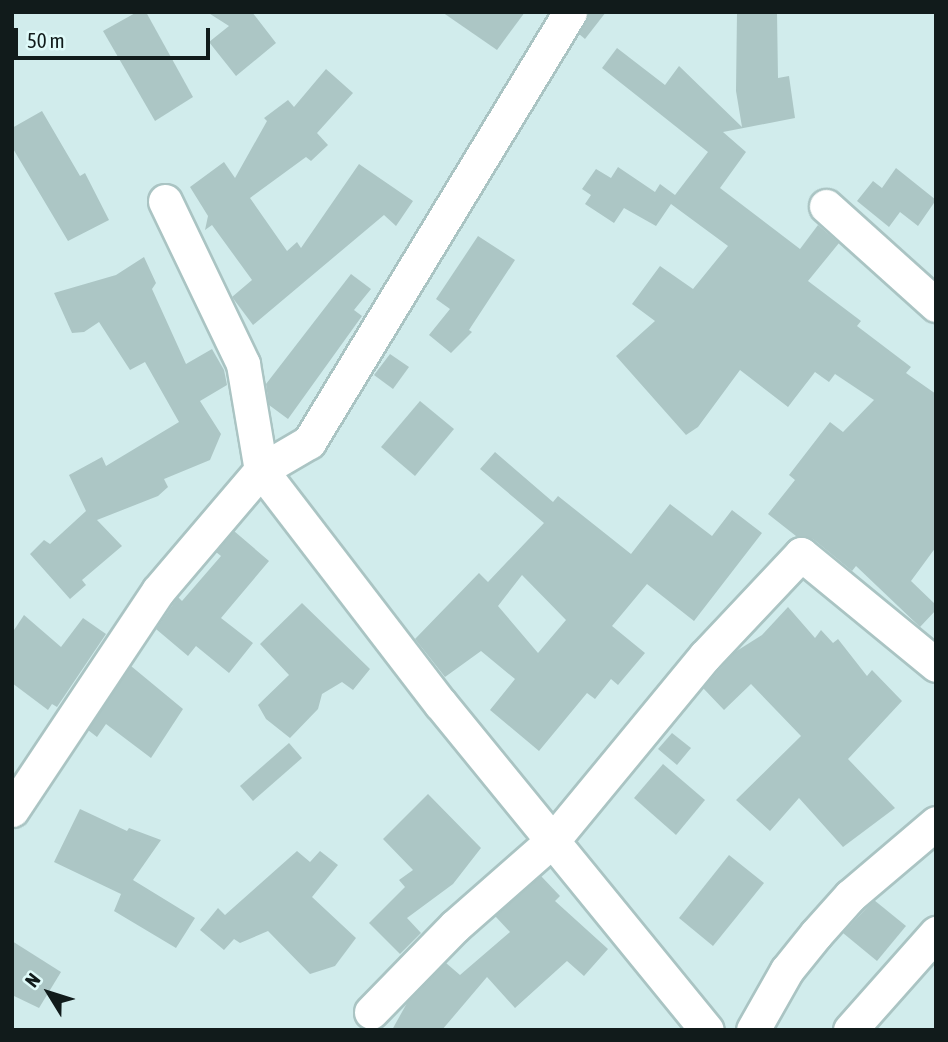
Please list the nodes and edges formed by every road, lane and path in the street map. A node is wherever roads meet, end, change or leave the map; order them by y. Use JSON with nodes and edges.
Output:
{"nodes":[{"id":1,"x":570,"y":12,"type":"edge"},
{"id":2,"x":165,"y":201,"type":"dead end"},
{"id":3,"x":826,"y":205,"type":"dead end"},
{"id":4,"x":936,"y":305,"type":"edge"},
{"id":5,"x":261,"y":470,"type":"junction"},
{"id":6,"x":936,"y":665,"type":"edge"},
{"id":7,"x":12,"y":810,"type":"edge"},
{"id":8,"x":936,"y":823,"type":"edge"},
{"id":9,"x":554,"y":839,"type":"junction"},
{"id":10,"x":936,"y":933,"type":"edge"},
{"id":11,"x":371,"y":1012,"type":"dead end"},
{"id":12,"x":707,"y":1030,"type":"edge"},
{"id":13,"x":752,"y":1030,"type":"edge"},
{"id":14,"x":850,"y":1030,"type":"edge"}],
"edges":[{"from":1,"to":5,"type":"street"},
{"from":2,"to":5,"type":"street"},
{"from":3,"to":4,"type":"street"},
{"from":5,"to":7,"type":"street"},
{"from":5,"to":9,"type":"street"},
{"from":6,"to":9,"type":"street"},
{"from":8,"to":13,"type":"street"},
{"from":9,"to":11,"type":"street"},
{"from":9,"to":12,"type":"street"},
{"from":10,"to":14,"type":"street"}]}
